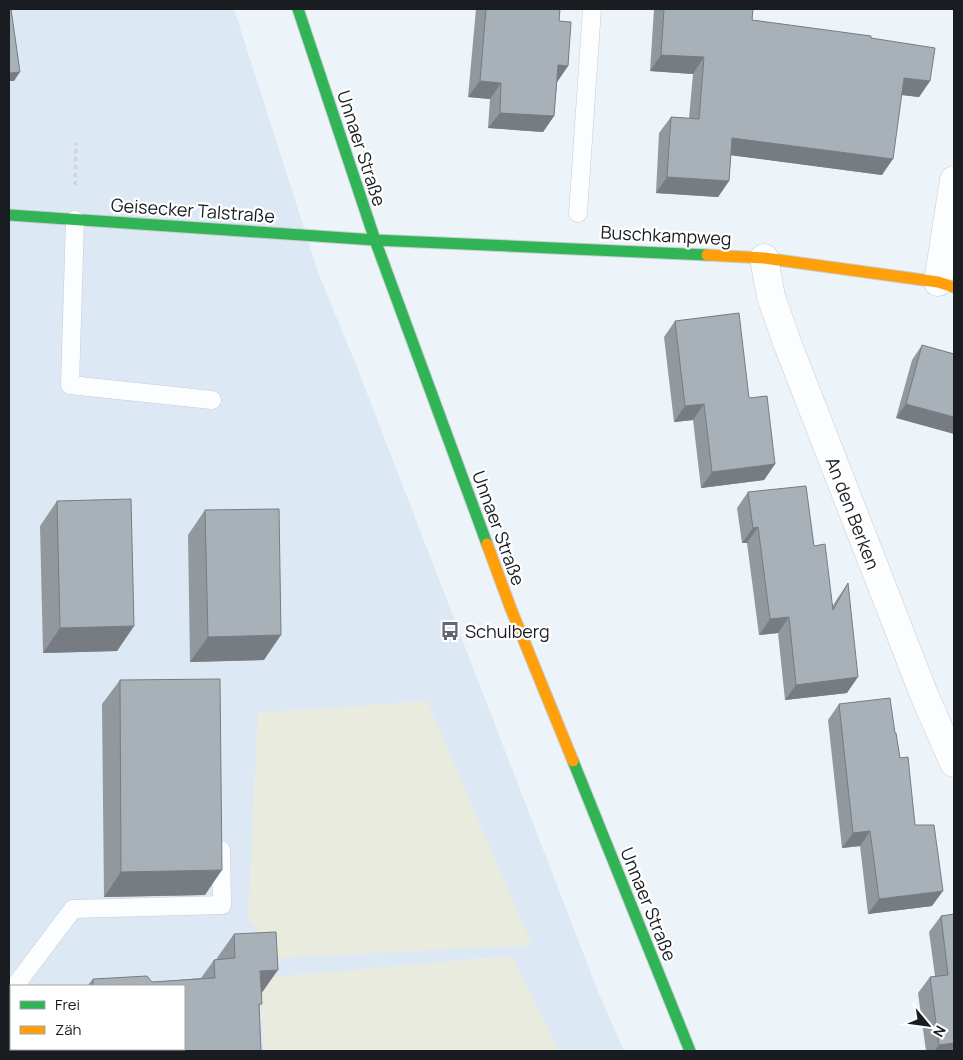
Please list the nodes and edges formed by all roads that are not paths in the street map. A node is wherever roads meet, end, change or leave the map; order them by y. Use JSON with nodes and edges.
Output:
{"nodes":[{"id":1,"x":298,"y":9,"type":"edge"},
{"id":2,"x":592,"y":9,"type":"edge"},
{"id":3,"x":954,"y":180,"type":"edge"},
{"id":4,"x":578,"y":213,"type":"dead end"},
{"id":5,"x":9,"y":215,"type":"edge"},
{"id":6,"x":75,"y":220,"type":"junction"},
{"id":7,"x":375,"y":240,"type":"junction"},
{"id":8,"x":764,"y":258,"type":"junction"},
{"id":9,"x":946,"y":284,"type":"edge"},
{"id":10,"x":212,"y":400,"type":"dead end"},
{"id":11,"x":954,"y":763,"type":"edge"},
{"id":12,"x":220,"y":836,"type":"edge"},
{"id":13,"x":17,"y":985,"type":"edge"},
{"id":14,"x":690,"y":1051,"type":"edge"}],
"edges":[{"from":1,"to":7,"type":"main road","name":"Unnaer Straße"},
{"from":2,"to":4,"type":"lane"},
{"from":3,"to":9,"type":"street"},
{"from":5,"to":6,"type":"main road","name":"Geisecker Talstraße"},
{"from":6,"to":7,"type":"main road","name":"Geisecker Talstraße"},
{"from":6,"to":10,"type":"lane"},
{"from":7,"to":8,"type":"main road","name":"Buschkampweg"},
{"from":7,"to":14,"type":"main road","name":"Unnaer Straße"},
{"from":8,"to":9,"type":"main road","name":"Buschkampweg"},
{"from":8,"to":11,"type":"street","name":"An den Berken"},
{"from":12,"to":13,"type":"lane"}]}
